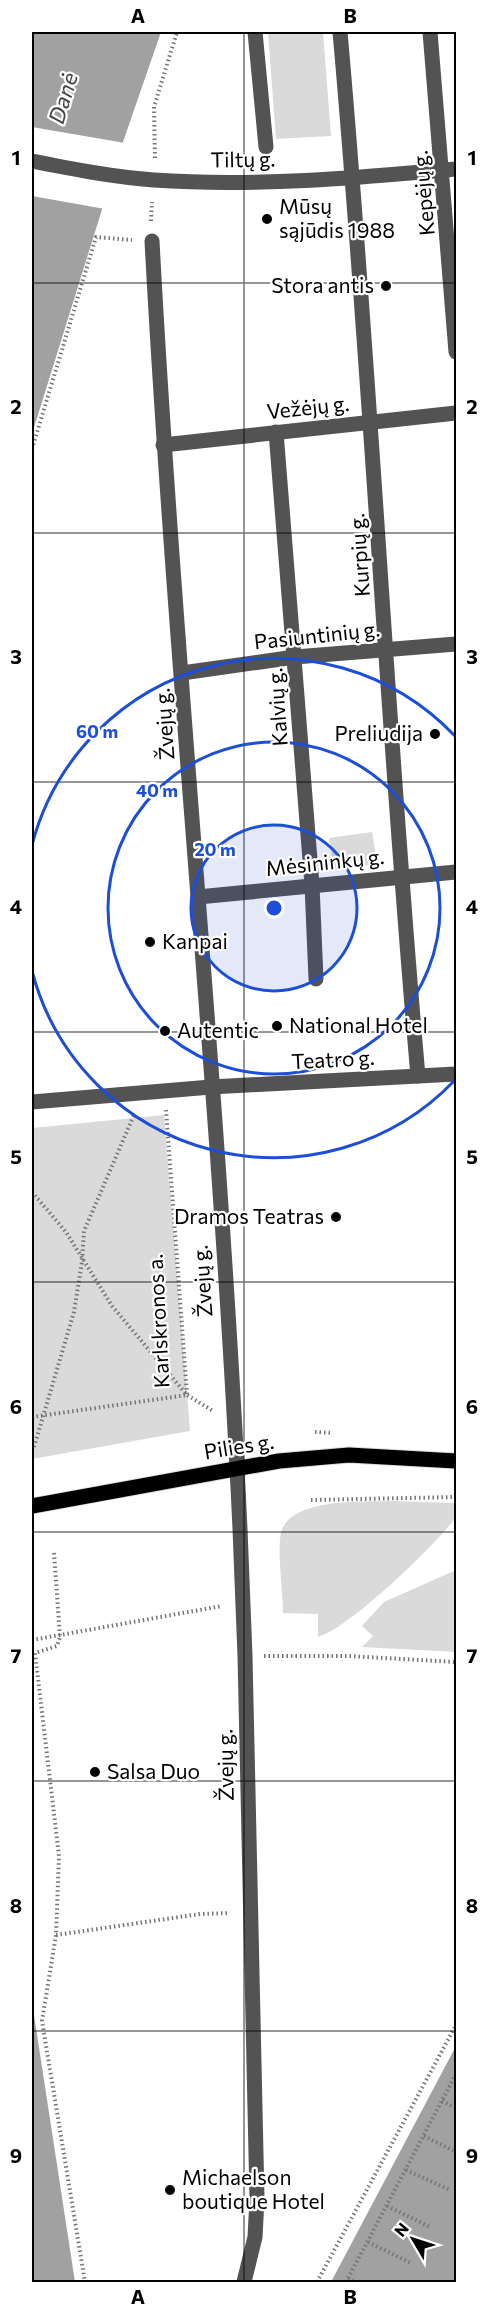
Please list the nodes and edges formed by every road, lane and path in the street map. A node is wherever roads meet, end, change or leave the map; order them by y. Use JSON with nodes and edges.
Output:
{"nodes":[{"id":1,"x":177,"y":32,"type":"edge"},
{"id":2,"x":255,"y":32,"type":"edge"},
{"id":3,"x":340,"y":32,"type":"edge"},
{"id":4,"x":430,"y":32,"type":"edge"},
{"id":5,"x":266,"y":147,"type":"dead end"},
{"id":6,"x":155,"y":159,"type":"dead end"},
{"id":7,"x":32,"y":161,"type":"edge"},
{"id":8,"x":450,"y":169,"type":"edge"},
{"id":9,"x":353,"y":176,"type":"junction"},
{"id":10,"x":152,"y":241,"type":"joint"},
{"id":11,"x":456,"y":352,"type":"edge"},
{"id":12,"x":456,"y":413,"type":"edge"},
{"id":13,"x":371,"y":422,"type":"junction"},
{"id":14,"x":276,"y":432,"type":"junction"},
{"id":15,"x":163,"y":445,"type":"junction"},
{"id":16,"x":32,"y":449,"type":"edge"},
{"id":17,"x":456,"y":644,"type":"edge"},
{"id":18,"x":387,"y":649,"type":"junction"},
{"id":19,"x":295,"y":657,"type":"junction"},
{"id":20,"x":182,"y":672,"type":"junction"},
{"id":21,"x":456,"y":872,"type":"edge"},
{"id":22,"x":401,"y":877,"type":"junction"},
{"id":23,"x":312,"y":885,"type":"junction"},
{"id":24,"x":198,"y":897,"type":"junction"},
{"id":25,"x":316,"y":979,"type":"dead end"},
{"id":26,"x":456,"y":1074,"type":"edge"},
{"id":27,"x":418,"y":1076,"type":"junction"},
{"id":28,"x":211,"y":1088,"type":"junction"},
{"id":29,"x":143,"y":1092,"type":"junction"},
{"id":30,"x":164,"y":1092,"type":"junction"},
{"id":31,"x":32,"y":1102,"type":"edge"},
{"id":32,"x":32,"y":1192,"type":"edge"},
{"id":33,"x":82,"y":1263,"type":"junction"},
{"id":34,"x":187,"y":1395,"type":"junction"},
{"id":35,"x":44,"y":1414,"type":"junction"},
{"id":36,"x":32,"y":1417,"type":"edge"},
{"id":37,"x":234,"y":1425,"type":"junction"},
{"id":38,"x":32,"y":1443,"type":"edge"},
{"id":39,"x":456,"y":1461,"type":"edge"},
{"id":40,"x":237,"y":1467,"type":"junction"},
{"id":41,"x":456,"y":1497,"type":"edge"},
{"id":42,"x":311,"y":1500,"type":"dead end"},
{"id":43,"x":32,"y":1506,"type":"edge"},
{"id":44,"x":54,"y":1553,"type":"dead end"},
{"id":45,"x":243,"y":1601,"type":"junction"},
{"id":46,"x":60,"y":1637,"type":"junction"},
{"id":47,"x":32,"y":1640,"type":"edge"},
{"id":48,"x":245,"y":1656,"type":"junction"},
{"id":49,"x":456,"y":1662,"type":"edge"},
{"id":50,"x":249,"y":1912,"type":"junction"},
{"id":51,"x":56,"y":1935,"type":"junction"},
{"id":52,"x":456,"y":2025,"type":"edge"},
{"id":53,"x":456,"y":2074,"type":"edge"},
{"id":54,"x":442,"y":2101,"type":"junction"},
{"id":55,"x":456,"y":2108,"type":"edge"},
{"id":56,"x":424,"y":2136,"type":"junction"},
{"id":57,"x":456,"y":2152,"type":"edge"},
{"id":58,"x":406,"y":2170,"type":"junction"},
{"id":59,"x":450,"y":2190,"type":"dead end"},
{"id":60,"x":387,"y":2206,"type":"junction"},
{"id":61,"x":430,"y":2227,"type":"dead end"},
{"id":62,"x":368,"y":2242,"type":"junction"},
{"id":63,"x":411,"y":2264,"type":"dead end"},
{"id":64,"x":347,"y":2281,"type":"edge"},
{"id":65,"x":85,"y":2283,"type":"edge"},
{"id":66,"x":244,"y":2283,"type":"edge"},
{"id":67,"x":317,"y":2283,"type":"edge"},
{"id":68,"x":357,"y":2283,"type":"edge"}],
"edges":[{"from":1,"to":6,"type":"path"},
{"from":2,"to":5,"type":"street"},
{"from":3,"to":9,"type":"street","name":"Kurpių g."},
{"from":4,"to":8,"type":"street","name":"Kepėjų g."},
{"from":7,"to":9,"type":"street","name":"Tiltų g."},
{"from":8,"to":9,"type":"street","name":"Tiltų g."},
{"from":8,"to":11,"type":"street","name":"Kepėjų g."},
{"from":9,"to":13,"type":"street","name":"Kurpių g."},
{"from":10,"to":15,"type":"street","name":"Žvejų g."},
{"from":10,"to":16,"type":"path"},
{"from":12,"to":13,"type":"street","name":"Vežėjų g."},
{"from":13,"to":14,"type":"street","name":"Vežėjų g."},
{"from":13,"to":18,"type":"street","name":"Kurpių g."},
{"from":14,"to":15,"type":"street","name":"Vežėjų g."},
{"from":14,"to":19,"type":"street","name":"Kalvių g."},
{"from":15,"to":20,"type":"street","name":"Žvejų g."},
{"from":17,"to":18,"type":"street","name":"Pasiuntinių g."},
{"from":18,"to":19,"type":"street","name":"Pasiuntinių g."},
{"from":18,"to":22,"type":"street","name":"Kurpių g."},
{"from":19,"to":20,"type":"street","name":"Pasiuntinių g."},
{"from":19,"to":23,"type":"street","name":"Kalvių g."},
{"from":20,"to":24,"type":"street","name":"Žvejų g."},
{"from":21,"to":22,"type":"street","name":"Mėsininkų g."},
{"from":22,"to":23,"type":"street","name":"Mėsininkų g."},
{"from":22,"to":27,"type":"street","name":"Kurpių g."},
{"from":23,"to":24,"type":"street","name":"Mėsininkų g."},
{"from":23,"to":25,"type":"street","name":"Kalvių g."},
{"from":24,"to":28,"type":"street","name":"Žvejų g."},
{"from":26,"to":27,"type":"street","name":"Teatro g."},
{"from":27,"to":28,"type":"street","name":"Teatro g."},
{"from":28,"to":30,"type":"street"},
{"from":28,"to":37,"type":"street","name":"Žvejų g."},
{"from":29,"to":30,"type":"street"},
{"from":29,"to":31,"type":"street"},
{"from":29,"to":33,"type":"path"},
{"from":30,"to":34,"type":"path","name":"Karlskronos a."},
{"from":32,"to":33,"type":"path"},
{"from":33,"to":34,"type":"path"},
{"from":33,"to":35,"type":"path"},
{"from":34,"to":35,"type":"path","name":"Karlskronos a."},
{"from":34,"to":37,"type":"path"},
{"from":35,"to":36,"type":"path","name":"Karlskronos a."},
{"from":35,"to":38,"type":"path"},
{"from":37,"to":40,"type":"street","name":"Žvejų g."},
{"from":39,"to":40,"type":"main road","name":"Pilies g."},
{"from":40,"to":43,"type":"main road","name":"Pilies g."},
{"from":40,"to":45,"type":"street","name":"Žvejų g."},
{"from":41,"to":42,"type":"path"},
{"from":44,"to":46,"type":"path"},
{"from":45,"to":46,"type":"path"},
{"from":45,"to":48,"type":"street","name":"Žvejų g."},
{"from":46,"to":47,"type":"path"},
{"from":46,"to":51,"type":"path"},
{"from":48,"to":49,"type":"path"},
{"from":48,"to":50,"type":"street","name":"Žvejų g."},
{"from":50,"to":51,"type":"path"},
{"from":50,"to":66,"type":"street","name":"Žvejų g."},
{"from":51,"to":65,"type":"path"},
{"from":52,"to":67,"type":"path"},
{"from":53,"to":54,"type":"path"},
{"from":54,"to":55,"type":"path"},
{"from":54,"to":56,"type":"path"},
{"from":56,"to":57,"type":"path"},
{"from":56,"to":58,"type":"path"},
{"from":58,"to":59,"type":"path"},
{"from":58,"to":60,"type":"path"},
{"from":60,"to":61,"type":"path"},
{"from":60,"to":62,"type":"path"},
{"from":62,"to":63,"type":"path"},
{"from":62,"to":64,"type":"path"},
{"from":64,"to":68,"type":"path"}]}
